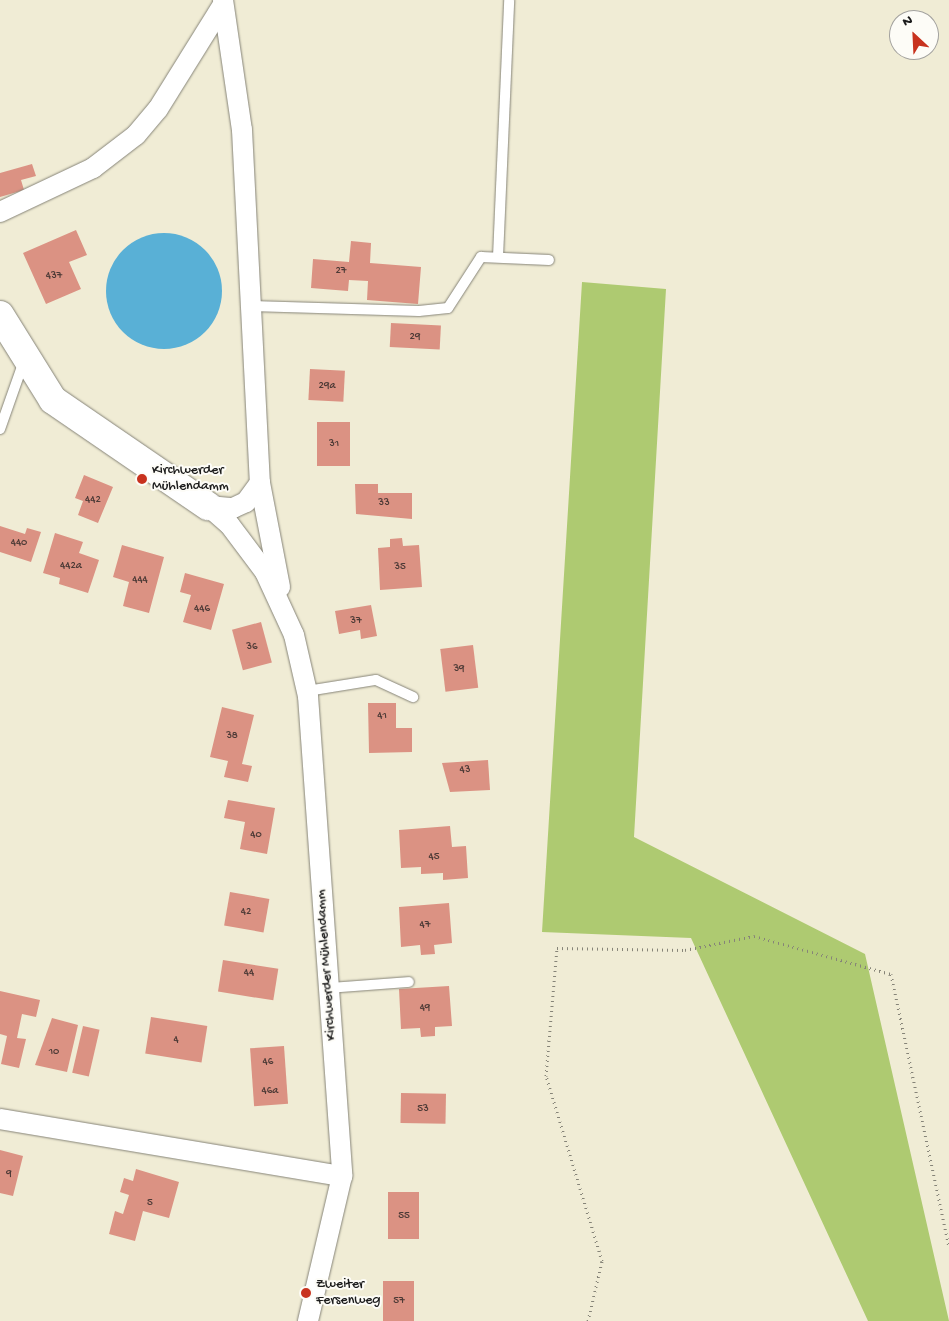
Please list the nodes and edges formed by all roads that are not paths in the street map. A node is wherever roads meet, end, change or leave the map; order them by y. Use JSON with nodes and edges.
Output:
{"nodes":[{"id":1,"x":509,"y":0,"type":"edge"},
{"id":2,"x":222,"y":3,"type":"edge"},
{"id":3,"x":0,"y":212,"type":"edge"},
{"id":4,"x":498,"y":257,"type":"junction"},
{"id":5,"x":549,"y":260,"type":"dead end"},
{"id":6,"x":250,"y":306,"type":"junction"},
{"id":7,"x":0,"y":315,"type":"edge"},
{"id":8,"x":25,"y":360,"type":"junction"},
{"id":9,"x":0,"y":429,"type":"edge"},
{"id":10,"x":260,"y":483,"type":"junction"},
{"id":11,"x":208,"y":506,"type":"junction"},
{"id":12,"x":284,"y":608,"type":"junction"},
{"id":13,"x":307,"y":691,"type":"junction"},
{"id":14,"x":413,"y":697,"type":"dead end"},
{"id":15,"x":409,"y":982,"type":"dead end"},
{"id":16,"x":329,"y":988,"type":"junction"},
{"id":17,"x":0,"y":1119,"type":"edge"},
{"id":18,"x":342,"y":1176,"type":"junction"},
{"id":19,"x":308,"y":1321,"type":"edge"}],
"edges":[{"from":1,"to":4,"type":"lane"},
{"from":2,"to":3,"type":"street"},
{"from":2,"to":6,"type":"street","name":"Kirchwerder Mühlendamm"},
{"from":4,"to":5,"type":"lane"},
{"from":4,"to":6,"type":"lane"},
{"from":6,"to":10,"type":"street","name":"Kirchwerder Mühlendamm"},
{"from":7,"to":8,"type":"street"},
{"from":8,"to":9,"type":"lane"},
{"from":8,"to":11,"type":"street"},
{"from":10,"to":11,"type":"street"},
{"from":10,"to":12,"type":"street","name":"Kirchwerder Mühlendamm"},
{"from":11,"to":12,"type":"street","name":"Kirchwerder Mühlendamm"},
{"from":12,"to":13,"type":"street","name":"Kirchwerder Mühlendamm"},
{"from":13,"to":14,"type":"lane"},
{"from":13,"to":16,"type":"street","name":"Kirchwerder Mühlendamm"},
{"from":15,"to":16,"type":"lane"},
{"from":16,"to":18,"type":"street","name":"Kirchwerder Mühlendamm"},
{"from":17,"to":18,"type":"street"},
{"from":18,"to":19,"type":"street","name":"Kirchwerder Mühlendamm"}]}
